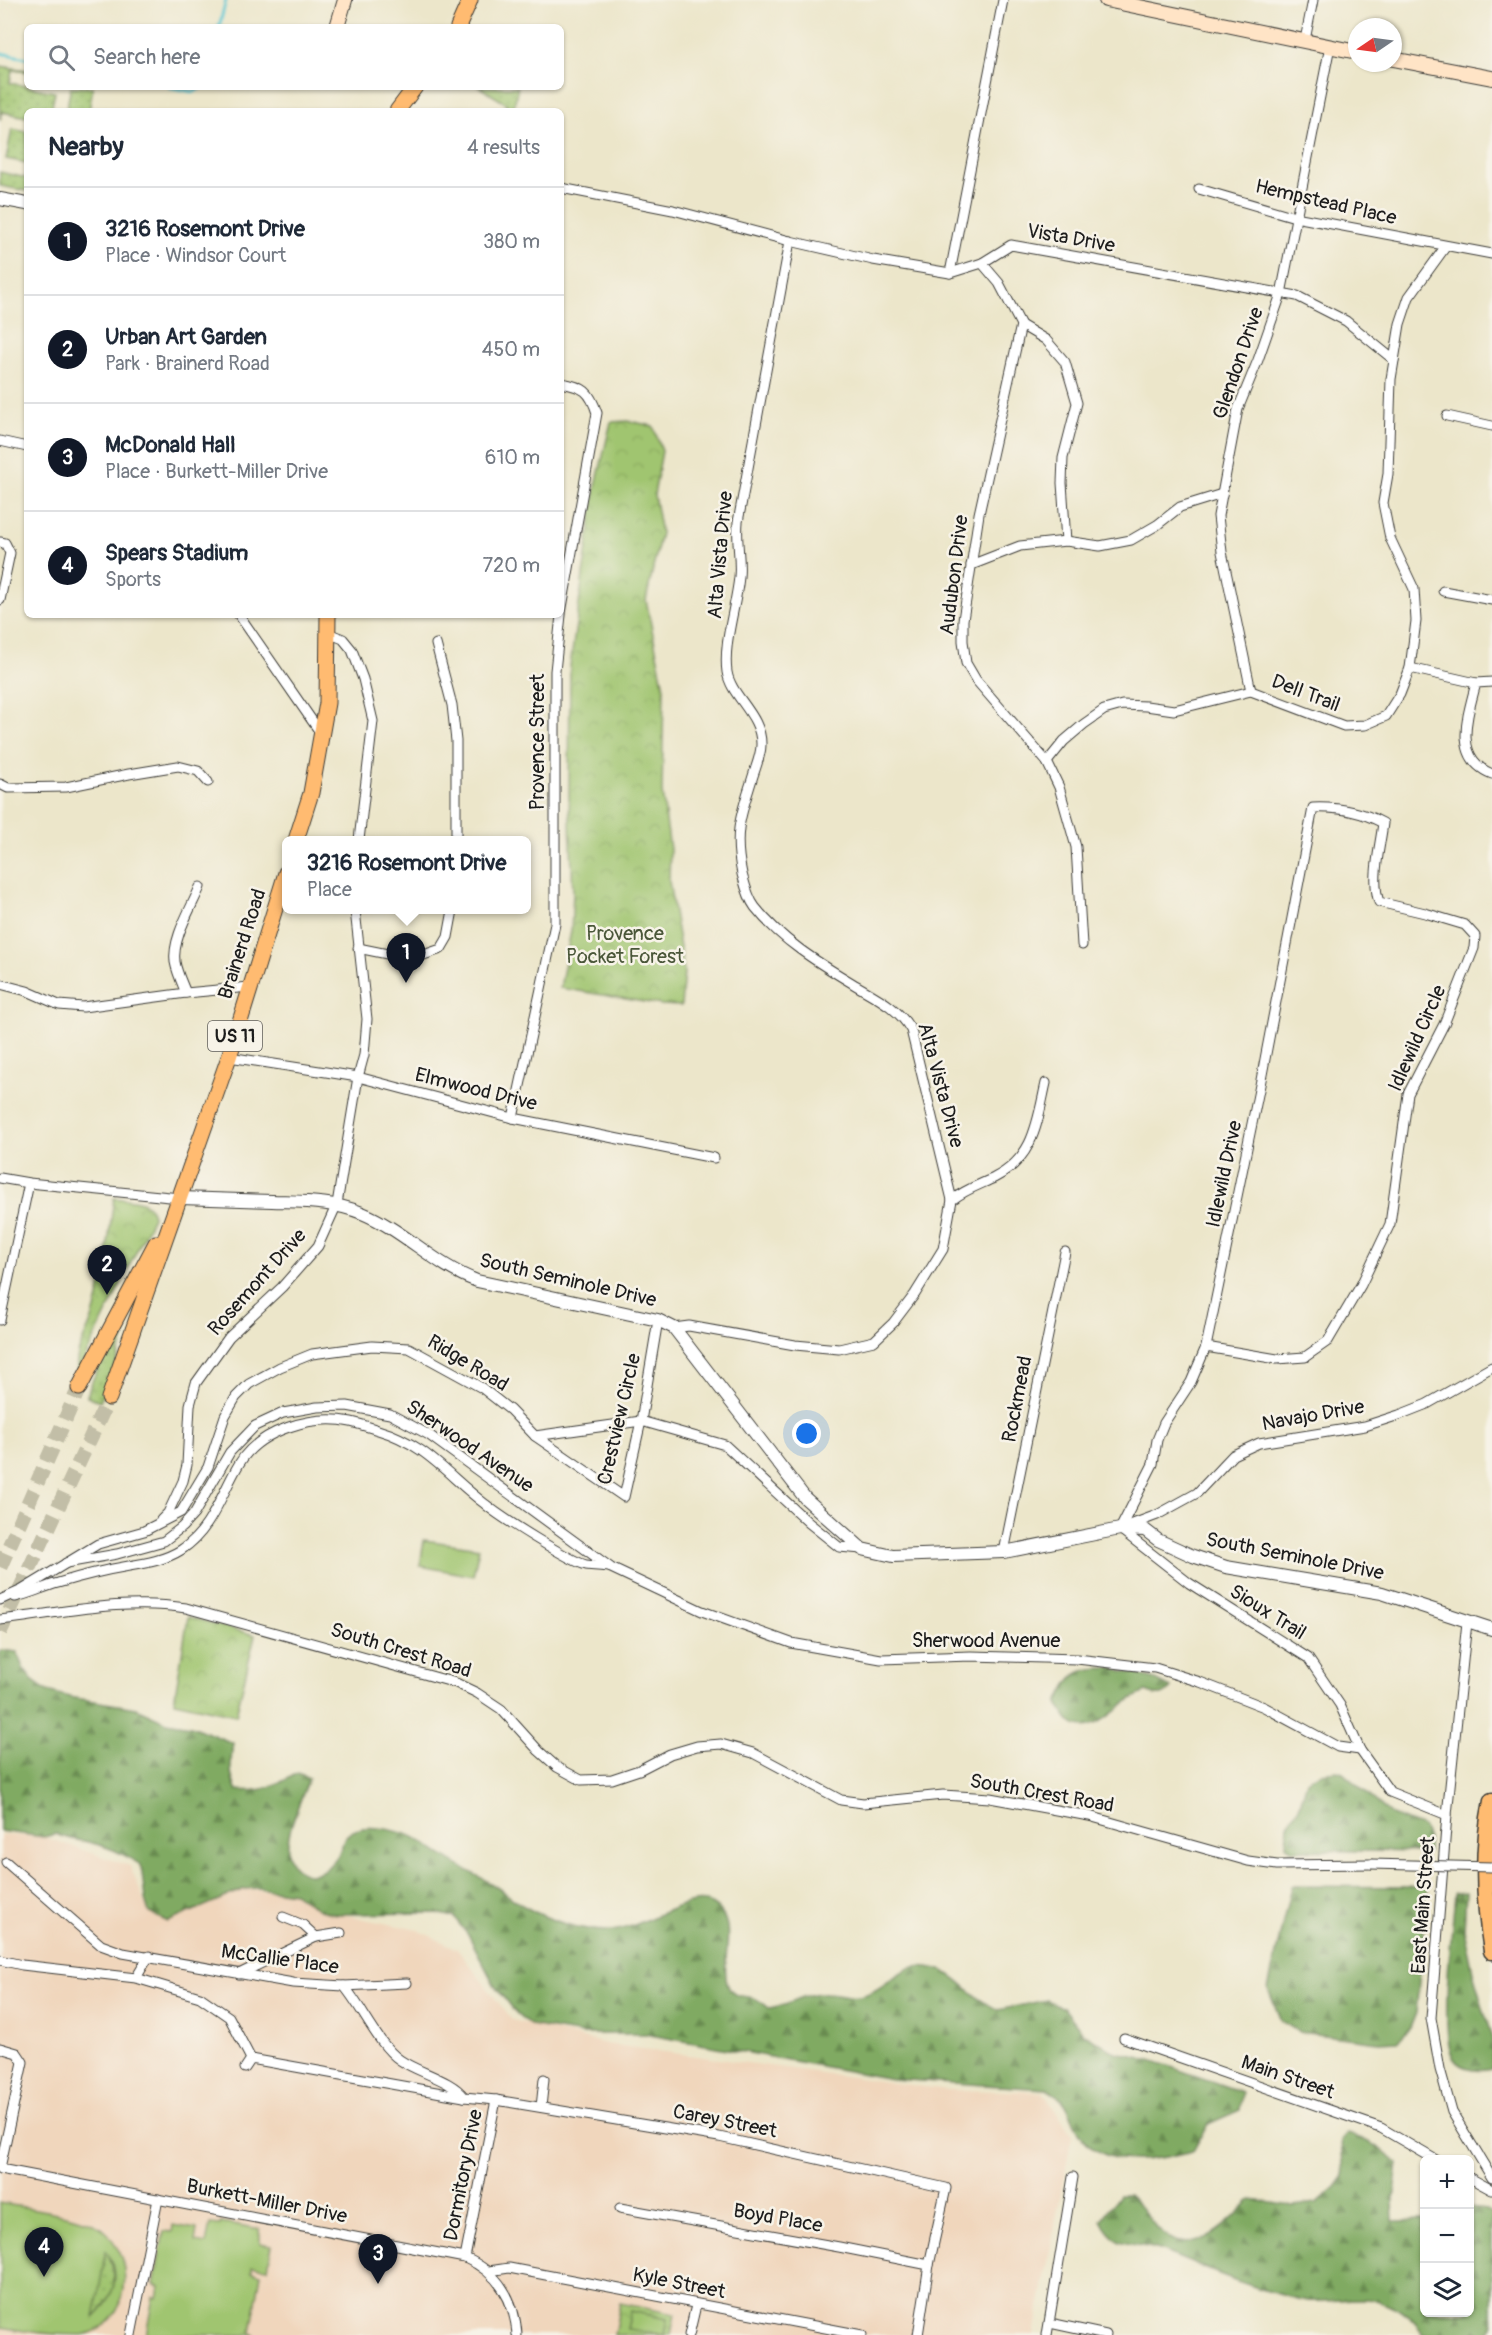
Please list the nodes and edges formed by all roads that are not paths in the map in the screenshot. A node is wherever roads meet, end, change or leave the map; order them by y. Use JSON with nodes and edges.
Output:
{"nodes":[{"id":1,"x":345,"y":0,"type":"edge"},
{"id":2,"x":470,"y":0,"type":"edge"},
{"id":3,"x":1003,"y":0,"type":"edge"},
{"id":4,"x":1106,"y":0,"type":"edge"},
{"id":5,"x":1313,"y":0,"type":"edge"},
{"id":6,"x":338,"y":24,"type":"edge"},
{"id":7,"x":459,"y":24,"type":"edge"},
{"id":8,"x":1305,"y":40,"type":"junction"},
{"id":9,"x":1329,"y":46,"type":"junction"},
{"id":10,"x":1348,"y":50,"type":"edge"},
{"id":11,"x":1402,"y":61,"type":"edge"},
{"id":12,"x":1492,"y":78,"type":"edge"},
{"id":13,"x":413,"y":90,"type":"edge"},
{"id":14,"x":399,"y":108,"type":"edge"},
{"id":15,"x":564,"y":189,"type":"edge"},
{"id":16,"x":1199,"y":189,"type":"dead end"},
{"id":17,"x":0,"y":199,"type":"edge"},
{"id":18,"x":24,"y":203,"type":"edge"},
{"id":19,"x":1295,"y":217,"type":"junction"},
{"id":20,"x":790,"y":241,"type":"junction"},
{"id":21,"x":1446,"y":246,"type":"junction"},
{"id":22,"x":1492,"y":254,"type":"edge"},
{"id":23,"x":982,"y":263,"type":"junction"},
{"id":24,"x":950,"y":273,"type":"junction"},
{"id":25,"x":1281,"y":294,"type":"junction"},
{"id":26,"x":1022,"y":325,"type":"junction"},
{"id":27,"x":1394,"y":360,"type":"junction"},
{"id":28,"x":564,"y":384,"type":"edge"},
{"id":29,"x":1447,"y":416,"type":"dead end"},
{"id":30,"x":1492,"y":426,"type":"edge"},
{"id":31,"x":0,"y":441,"type":"edge"},
{"id":32,"x":24,"y":446,"type":"edge"},
{"id":33,"x":1222,"y":494,"type":"junction"},
{"id":34,"x":1066,"y":541,"type":"junction"},
{"id":35,"x":0,"y":542,"type":"edge"},
{"id":36,"x":971,"y":565,"type":"junction"},
{"id":37,"x":1443,"y":591,"type":"dead end"},
{"id":38,"x":564,"y":597,"type":"edge"},
{"id":39,"x":0,"y":600,"type":"edge"},
{"id":40,"x":1492,"y":600,"type":"edge"},
{"id":41,"x":241,"y":618,"type":"edge"},
{"id":42,"x":328,"y":618,"type":"edge"},
{"id":43,"x":561,"y":618,"type":"edge"},
{"id":44,"x":328,"y":633,"type":"junction"},
{"id":45,"x":436,"y":644,"type":"dead end"},
{"id":46,"x":1410,"y":668,"type":"junction"},
{"id":47,"x":1492,"y":682,"type":"edge"},
{"id":48,"x":1476,"y":683,"type":"junction"},
{"id":49,"x":1251,"y":691,"type":"junction"},
{"id":50,"x":322,"y":735,"type":"junction"},
{"id":51,"x":1047,"y":762,"type":"junction"},
{"id":52,"x":1492,"y":774,"type":"edge"},
{"id":53,"x":208,"y":782,"type":"dead end"},
{"id":54,"x":0,"y":784,"type":"edge"},
{"id":55,"x":1313,"y":808,"type":"joint"},
{"id":56,"x":297,"y":836,"type":"edge"},
{"id":57,"x":359,"y":836,"type":"edge"},
{"id":58,"x":456,"y":836,"type":"edge"},
{"id":59,"x":282,"y":885,"type":"edge"},
{"id":60,"x":200,"y":887,"type":"dead end"},
{"id":61,"x":355,"y":914,"type":"edge"},
{"id":62,"x":452,"y":914,"type":"edge"},
{"id":63,"x":1082,"y":945,"type":"dead end"},
{"id":64,"x":358,"y":948,"type":"junction"},
{"id":65,"x":0,"y":984,"type":"edge"},
{"id":66,"x":249,"y":987,"type":"junction"},
{"id":67,"x":186,"y":993,"type":"junction"},
{"id":68,"x":229,"y":1057,"type":"junction"},
{"id":69,"x":358,"y":1077,"type":"junction"},
{"id":70,"x":1046,"y":1083,"type":"dead end"},
{"id":71,"x":513,"y":1118,"type":"junction"},
{"id":72,"x":714,"y":1158,"type":"dead end"},
{"id":73,"x":0,"y":1178,"type":"edge"},
{"id":74,"x":29,"y":1183,"type":"junction"},
{"id":75,"x":180,"y":1198,"type":"junction"},
{"id":76,"x":952,"y":1200,"type":"junction"},
{"id":77,"x":337,"y":1204,"type":"junction"},
{"id":78,"x":1065,"y":1252,"type":"dead end"},
{"id":79,"x":0,"y":1320,"type":"edge"},
{"id":80,"x":658,"y":1320,"type":"junction"},
{"id":81,"x":674,"y":1328,"type":"junction"},
{"id":82,"x":1206,"y":1347,"type":"junction"},
{"id":83,"x":1492,"y":1367,"type":"edge"},
{"id":84,"x":79,"y":1388,"type":"tunnel mouth"},
{"id":85,"x":109,"y":1398,"type":"tunnel mouth"},
{"id":86,"x":641,"y":1421,"type":"junction"},
{"id":87,"x":535,"y":1436,"type":"junction"},
{"id":88,"x":157,"y":1524,"type":"junction"},
{"id":89,"x":1120,"y":1529,"type":"junction"},
{"id":90,"x":862,"y":1549,"type":"junction"},
{"id":91,"x":1004,"y":1552,"type":"junction"},
{"id":92,"x":66,"y":1563,"type":"junction"},
{"id":93,"x":611,"y":1568,"type":"junction"},
{"id":94,"x":0,"y":1601,"type":"edge"},
{"id":95,"x":0,"y":1620,"type":"edge"},
{"id":96,"x":1467,"y":1622,"type":"junction"},
{"id":97,"x":1492,"y":1629,"type":"edge"},
{"id":98,"x":1360,"y":1750,"type":"junction"},
{"id":99,"x":1492,"y":1801,"type":"edge"},
{"id":100,"x":1447,"y":1815,"type":"junction"},
{"id":101,"x":6,"y":1862,"type":"dead end"},
{"id":102,"x":1492,"y":1867,"type":"edge"},
{"id":103,"x":283,"y":1917,"type":"dead end"},
{"id":104,"x":341,"y":1933,"type":"dead end"},
{"id":105,"x":316,"y":1937,"type":"junction"},
{"id":106,"x":1492,"y":1951,"type":"edge"},
{"id":107,"x":149,"y":1956,"type":"junction"},
{"id":108,"x":0,"y":1960,"type":"edge"},
{"id":109,"x":239,"y":1974,"type":"junction"},
{"id":110,"x":136,"y":1978,"type":"junction"},
{"id":111,"x":407,"y":1983,"type":"dead end"},
{"id":112,"x":344,"y":1986,"type":"junction"},
{"id":113,"x":1124,"y":2038,"type":"dead end"},
{"id":114,"x":0,"y":2048,"type":"edge"},
{"id":115,"x":251,"y":2059,"type":"junction"},
{"id":116,"x":244,"y":2068,"type":"dead end"},
{"id":117,"x":544,"y":2079,"type":"dead end"},
{"id":118,"x":464,"y":2097,"type":"junction"},
{"id":119,"x":496,"y":2100,"type":"junction"},
{"id":120,"x":541,"y":2107,"type":"junction"},
{"id":121,"x":1427,"y":2155,"type":"edge"},
{"id":122,"x":0,"y":2168,"type":"edge"},
{"id":123,"x":1073,"y":2177,"type":"dead end"},
{"id":124,"x":1492,"y":2178,"type":"edge"},
{"id":125,"x":1474,"y":2180,"type":"edge"},
{"id":126,"x":1492,"y":2190,"type":"edge"},
{"id":127,"x":158,"y":2199,"type":"junction"},
{"id":128,"x":620,"y":2208,"type":"dead end"},
{"id":129,"x":465,"y":2258,"type":"junction"},
{"id":130,"x":929,"y":2265,"type":"junction"},
{"id":131,"x":489,"y":2271,"type":"junction"},
{"id":132,"x":696,"y":2305,"type":"junction"},
{"id":133,"x":1050,"y":2323,"type":"junction"},
{"id":134,"x":131,"y":2335,"type":"edge"},
{"id":135,"x":517,"y":2335,"type":"edge"},
{"id":136,"x":689,"y":2335,"type":"edge"},
{"id":137,"x":862,"y":2335,"type":"edge"},
{"id":138,"x":918,"y":2335,"type":"edge"},
{"id":139,"x":1047,"y":2335,"type":"edge"},
{"id":140,"x":1106,"y":2335,"type":"edge"}],
"edges":[{"from":1,"to":6,"type":"main road"},
{"from":2,"to":7,"type":"main road"},
{"from":3,"to":24,"type":"street"},
{"from":4,"to":8,"type":"main road"},
{"from":5,"to":8,"type":"street"},
{"from":8,"to":9,"type":"main road"},
{"from":9,"to":10,"type":"main road"},
{"from":9,"to":19,"type":"street","name":"Glendon Drive"},
{"from":11,"to":12,"type":"main road"},
{"from":13,"to":14,"type":"main road"},
{"from":15,"to":20,"type":"street","name":"Vista Drive"},
{"from":16,"to":19,"type":"street","name":"Hempstead Place"},
{"from":17,"to":18,"type":"street"},
{"from":19,"to":21,"type":"street","name":"Hempstead Place"},
{"from":19,"to":25,"type":"street","name":"Glendon Drive"},
{"from":20,"to":24,"type":"street","name":"Vista Drive"},
{"from":20,"to":76,"type":"street","name":"Alta Vista Drive"},
{"from":21,"to":22,"type":"street"},
{"from":21,"to":27,"type":"street"},
{"from":23,"to":24,"type":"street","name":"Vista Drive"},
{"from":23,"to":25,"type":"street","name":"Vista Drive"},
{"from":23,"to":26,"type":"street"},
{"from":25,"to":27,"type":"street","name":"Vista Drive"},
{"from":25,"to":33,"type":"street","name":"Glendon Drive"},
{"from":26,"to":34,"type":"street"},
{"from":26,"to":36,"type":"street","name":"Audubon Drive"},
{"from":27,"to":46,"type":"street","name":"Dell Trail"},
{"from":28,"to":38,"type":"street","name":"Provence Street"},
{"from":29,"to":30,"type":"street"},
{"from":31,"to":32,"type":"street"},
{"from":33,"to":34,"type":"street"},
{"from":33,"to":49,"type":"street","name":"Glendon Drive"},
{"from":34,"to":36,"type":"street"},
{"from":35,"to":39,"type":"street"},
{"from":36,"to":51,"type":"street","name":"Audubon Drive"},
{"from":37,"to":40,"type":"street"},
{"from":41,"to":50,"type":"street"},
{"from":42,"to":44,"type":"main road"},
{"from":43,"to":71,"type":"street","name":"Provence Street"},
{"from":44,"to":50,"type":"main road"},
{"from":44,"to":57,"type":"street"},
{"from":45,"to":58,"type":"street"},
{"from":46,"to":48,"type":"street"},
{"from":46,"to":49,"type":"street","name":"Dell Trail"},
{"from":47,"to":48,"type":"street"},
{"from":48,"to":52,"type":"street"},
{"from":49,"to":51,"type":"street","name":"Dell Trail"},
{"from":50,"to":56,"type":"main road"},
{"from":51,"to":63,"type":"street","name":"Audubon Drive"},
{"from":53,"to":54,"type":"street"},
{"from":55,"to":82,"type":"street","name":"Idlewild Drive"},
{"from":55,"to":82,"type":"street","name":"Idlewild Circle"},
{"from":59,"to":66,"type":"main road","name":"Brainerd Road","number":"US 11"},
{"from":60,"to":67,"type":"street"},
{"from":61,"to":64,"type":"street","name":"Rosemont Drive"},
{"from":62,"to":64,"type":"street"},
{"from":64,"to":69,"type":"street","name":"Rosemont Drive"},
{"from":65,"to":67,"type":"street"},
{"from":66,"to":67,"type":"street"},
{"from":66,"to":68,"type":"main road","name":"Brainerd Road","number":"US 11"},
{"from":68,"to":69,"type":"street","name":"Elmwood Drive"},
{"from":68,"to":75,"type":"main road","name":"Brainerd Road","number":"US 11"},
{"from":69,"to":71,"type":"street","name":"Elmwood Drive"},
{"from":69,"to":77,"type":"street","name":"Rosemont Drive"},
{"from":70,"to":76,"type":"street"},
{"from":71,"to":72,"type":"street","name":"Elmwood Drive"},
{"from":73,"to":74,"type":"street"},
{"from":74,"to":75,"type":"street"},
{"from":74,"to":79,"type":"street"},
{"from":75,"to":77,"type":"street","name":"South Seminole Drive"},
{"from":75,"to":84,"type":"main road","name":"Brainerd Road","number":"US 11"},
{"from":75,"to":85,"type":"main road","name":"Brainerd Road","number":"US 11"},
{"from":76,"to":81,"type":"street","name":"Alta Vista Drive"},
{"from":77,"to":80,"type":"street","name":"South Seminole Drive"},
{"from":77,"to":88,"type":"street","name":"Rosemont Drive"},
{"from":78,"to":91,"type":"street","name":"Rockmead"},
{"from":80,"to":81,"type":"street","name":"South Seminole Drive"},
{"from":80,"to":86,"type":"street","name":"Crestview Circle"},
{"from":81,"to":90,"type":"street","name":"South Seminole Drive"},
{"from":82,"to":89,"type":"street","name":"Idlewild Drive"},
{"from":83,"to":89,"type":"street","name":"Navajo Drive"},
{"from":86,"to":87,"type":"street"},
{"from":86,"to":87,"type":"street","name":"Crestview Circle"},
{"from":86,"to":90,"type":"street"},
{"from":87,"to":88,"type":"street","name":"Ridge Road"},
{"from":88,"to":92,"type":"street","name":"Ridge Road"},
{"from":89,"to":91,"type":"street","name":"South Seminole Drive"},
{"from":89,"to":96,"type":"street","name":"South Seminole Drive"},
{"from":89,"to":98,"type":"street","name":"Sioux Trail"},
{"from":90,"to":91,"type":"street","name":"South Seminole Drive"},
{"from":92,"to":93,"type":"street","name":"Sherwood Avenue"},
{"from":92,"to":94,"type":"street","name":"Ridge Road"},
{"from":93,"to":94,"type":"street","name":"Sherwood Avenue"},
{"from":93,"to":98,"type":"street","name":"Sherwood Avenue"},
{"from":95,"to":102,"type":"street","name":"South Crest Road","bridge":true},
{"from":96,"to":97,"type":"street","name":"South Seminole Drive"},
{"from":96,"to":100,"type":"street","name":"East Main Street"},
{"from":98,"to":100,"type":"street","name":"Sioux Trail"},
{"from":99,"to":106,"type":"highway"},
{"from":100,"to":124,"type":"street","name":"East Main Street"},
{"from":101,"to":107,"type":"street","name":"McCallie Place"},
{"from":103,"to":105,"type":"street"},
{"from":104,"to":105,"type":"street"},
{"from":105,"to":109,"type":"street"},
{"from":107,"to":109,"type":"street","name":"McCallie Place"},
{"from":107,"to":110,"type":"street"},
{"from":108,"to":110,"type":"street"},
{"from":109,"to":112,"type":"street","name":"McCallie Place"},
{"from":110,"to":115,"type":"street"},
{"from":111,"to":112,"type":"street","name":"McCallie Place"},
{"from":112,"to":118,"type":"street"},
{"from":113,"to":121,"type":"street","name":"Main Street"},
{"from":114,"to":122,"type":"street"},
{"from":115,"to":116,"type":"street"},
{"from":115,"to":118,"type":"street"},
{"from":117,"to":120,"type":"street"},
{"from":118,"to":119,"type":"street"},
{"from":119,"to":120,"type":"street","name":"Carey Street"},
{"from":119,"to":129,"type":"street","name":"Dormitory Drive"},
{"from":120,"to":130,"type":"street","name":"Carey Street"},
{"from":122,"to":127,"type":"street","name":"Burkett-Miller Drive"},
{"from":123,"to":133,"type":"street"},
{"from":125,"to":126,"type":"street"},
{"from":127,"to":129,"type":"street","name":"Burkett-Miller Drive"},
{"from":127,"to":134,"type":"street"},
{"from":128,"to":130,"type":"street","name":"Boyd Place"},
{"from":129,"to":131,"type":"street","name":"Burkett-Miller Drive"},
{"from":130,"to":138,"type":"street"},
{"from":131,"to":132,"type":"street","name":"Kyle Street"},
{"from":131,"to":135,"type":"street","name":"Burkett-Miller Drive"},
{"from":132,"to":136,"type":"street"},
{"from":132,"to":137,"type":"street","name":"Kyle Street"},
{"from":133,"to":139,"type":"street"},
{"from":133,"to":140,"type":"street"}]}
